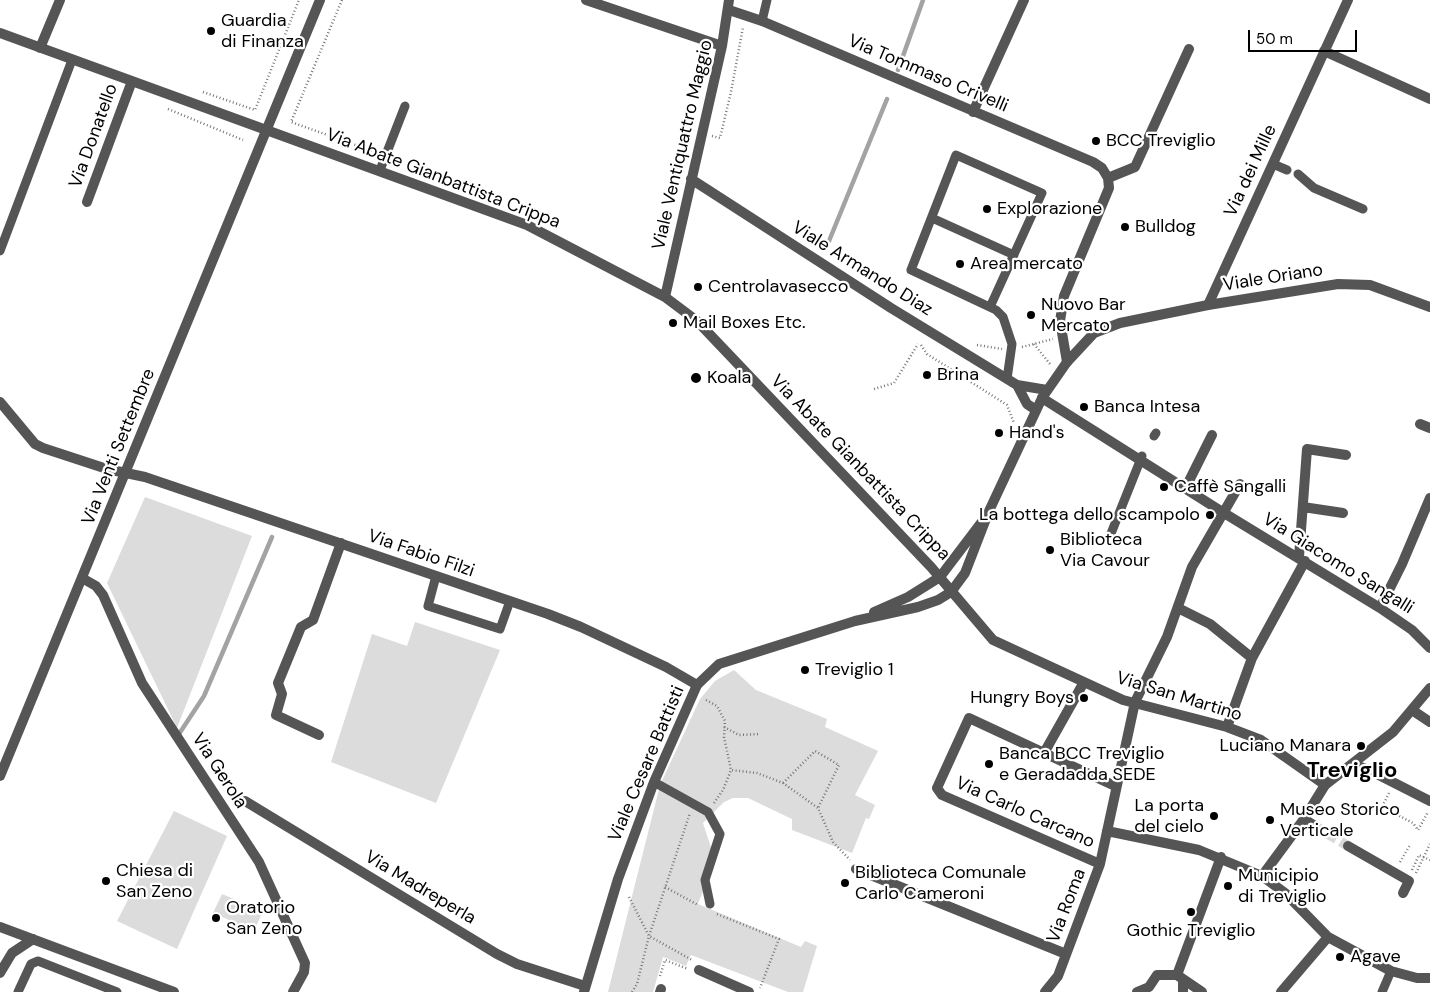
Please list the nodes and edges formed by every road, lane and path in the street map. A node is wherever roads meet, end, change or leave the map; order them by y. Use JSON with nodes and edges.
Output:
{"nodes":[{"id":1,"x":60,"y":0,"type":"edge"},
{"id":2,"x":299,"y":0,"type":"edge"},
{"id":3,"x":320,"y":0,"type":"edge"},
{"id":4,"x":342,"y":0,"type":"edge"},
{"id":5,"x":586,"y":0,"type":"edge"},
{"id":6,"x":767,"y":0,"type":"edge"},
{"id":7,"x":1024,"y":0,"type":"edge"},
{"id":8,"x":1348,"y":0,"type":"edge"},
{"id":9,"x":729,"y":5,"type":"edge"},
{"id":10,"x":745,"y":15,"type":"junction"},
{"id":11,"x":762,"y":21,"type":"junction"},
{"id":12,"x":0,"y":33,"type":"edge"},
{"id":13,"x":722,"y":46,"type":"junction"},
{"id":14,"x":40,"y":48,"type":"junction"},
{"id":15,"x":1189,"y":49,"type":"dead end"},
{"id":16,"x":1324,"y":51,"type":"junction"},
{"id":17,"x":72,"y":60,"type":"junction"},
{"id":18,"x":132,"y":81,"type":"junction"},
{"id":19,"x":1430,"y":99,"type":"edge"},
{"id":20,"x":405,"y":106,"type":"dead end"},
{"id":21,"x":255,"y":110,"type":"dead end"},
{"id":22,"x":973,"y":112,"type":"junction"},
{"id":23,"x":266,"y":130,"type":"junction"},
{"id":24,"x":720,"y":138,"type":"dead end"},
{"id":25,"x":385,"y":156,"type":"junction"},
{"id":26,"x":1273,"y":164,"type":"junction"},
{"id":27,"x":380,"y":170,"type":"junction"},
{"id":28,"x":1287,"y":170,"type":"dead end"},
{"id":29,"x":1298,"y":174,"type":"dead end"},
{"id":30,"x":1108,"y":178,"type":"junction"},
{"id":31,"x":691,"y":179,"type":"junction"},
{"id":32,"x":87,"y":202,"type":"dead end"},
{"id":33,"x":1362,"y":209,"type":"dead end"},
{"id":34,"x":932,"y":218,"type":"junction"},
{"id":35,"x":0,"y":251,"type":"edge"},
{"id":36,"x":1014,"y":255,"type":"junction"},
{"id":37,"x":665,"y":297,"type":"junction"},
{"id":38,"x":1208,"y":305,"type":"junction"},
{"id":39,"x":1430,"y":306,"type":"edge"},
{"id":40,"x":990,"y":307,"type":"junction"},
{"id":41,"x":1034,"y":344,"type":"dead end"},
{"id":42,"x":1066,"y":362,"type":"junction"},
{"id":43,"x":1053,"y":367,"type":"dead end"},
{"id":44,"x":1007,"y":379,"type":"junction"},
{"id":45,"x":1018,"y":385,"type":"junction"},
{"id":46,"x":874,"y":390,"type":"dead end"},
{"id":47,"x":1045,"y":394,"type":"junction"},
{"id":48,"x":0,"y":402,"type":"edge"},
{"id":49,"x":1036,"y":410,"type":"junction"},
{"id":50,"x":1014,"y":423,"type":"dead end"},
{"id":51,"x":1212,"y":434,"type":"dead end"},
{"id":52,"x":1346,"y":455,"type":"dead end"},
{"id":53,"x":1141,"y":458,"type":"junction"},
{"id":54,"x":127,"y":472,"type":"junction"},
{"id":55,"x":1240,"y":484,"type":"dead end"},
{"id":56,"x":1186,"y":487,"type":"junction"},
{"id":57,"x":1430,"y":498,"type":"edge"},
{"id":58,"x":1302,"y":507,"type":"junction"},
{"id":59,"x":989,"y":511,"type":"junction"},
{"id":60,"x":1224,"y":513,"type":"junction"},
{"id":61,"x":1343,"y":513,"type":"dead end"},
{"id":62,"x":1110,"y":536,"type":"dead end"},
{"id":63,"x":341,"y":543,"type":"junction"},
{"id":64,"x":1302,"y":559,"type":"junction"},
{"id":65,"x":436,"y":576,"type":"junction"},
{"id":66,"x":940,"y":577,"type":"junction"},
{"id":67,"x":82,"y":578,"type":"junction"},
{"id":68,"x":951,"y":592,"type":"junction"},
{"id":69,"x":510,"y":601,"type":"junction"},
{"id":70,"x":1178,"y":608,"type":"junction"},
{"id":71,"x":1380,"y":608,"type":"junction"},
{"id":72,"x":855,"y":621,"type":"junction"},
{"id":73,"x":1430,"y":648,"type":"edge"},
{"id":74,"x":1252,"y":658,"type":"junction"},
{"id":75,"x":1084,"y":682,"type":"junction"},
{"id":76,"x":697,"y":685,"type":"junction"},
{"id":77,"x":1430,"y":688,"type":"edge"},
{"id":78,"x":706,"y":700,"type":"dead end"},
{"id":79,"x":1135,"y":702,"type":"junction"},
{"id":80,"x":1412,"y":710,"type":"junction"},
{"id":81,"x":1430,"y":722,"type":"edge"},
{"id":82,"x":724,"y":727,"type":"junction"},
{"id":83,"x":1227,"y":727,"type":"junction"},
{"id":84,"x":760,"y":734,"type":"dead end"},
{"id":85,"x":319,"y":735,"type":"dead end"},
{"id":86,"x":1044,"y":753,"type":"junction"},
{"id":87,"x":1352,"y":764,"type":"junction"},
{"id":88,"x":731,"y":770,"type":"junction"},
{"id":89,"x":0,"y":776,"type":"edge"},
{"id":90,"x":654,"y":782,"type":"junction"},
{"id":91,"x":782,"y":783,"type":"junction"},
{"id":92,"x":1325,"y":785,"type":"junction"},
{"id":93,"x":1115,"y":786,"type":"junction"},
{"id":94,"x":245,"y":801,"type":"dead end"},
{"id":95,"x":1430,"y":801,"type":"edge"},
{"id":96,"x":713,"y":804,"type":"dead end"},
{"id":97,"x":1383,"y":804,"type":"dead end"},
{"id":98,"x":818,"y":808,"type":"junction"},
{"id":99,"x":691,"y":809,"type":"dead end"},
{"id":100,"x":1430,"y":809,"type":"edge"},
{"id":101,"x":1304,"y":819,"type":"junction"},
{"id":102,"x":1315,"y":826,"type":"tunnel mouth"},
{"id":103,"x":1106,"y":831,"type":"junction"},
{"id":104,"x":1430,"y":844,"type":"edge"},
{"id":105,"x":1410,"y":845,"type":"dead end"},
{"id":106,"x":1348,"y":846,"type":"tunnel mouth"},
{"id":107,"x":1221,"y":857,"type":"junction"},
{"id":108,"x":1430,"y":860,"type":"edge"},
{"id":109,"x":1100,"y":864,"type":"junction"},
{"id":110,"x":856,"y":869,"type":"joint"},
{"id":111,"x":1394,"y":872,"type":"junction"},
{"id":112,"x":1262,"y":876,"type":"junction"},
{"id":113,"x":665,"y":887,"type":"junction"},
{"id":114,"x":1403,"y":893,"type":"dead end"},
{"id":115,"x":628,"y":897,"type":"dead end"},
{"id":116,"x":709,"y":908,"type":"junction"},
{"id":117,"x":0,"y":927,"type":"edge"},
{"id":118,"x":649,"y":936,"type":"junction"},
{"id":119,"x":1328,"y":937,"type":"junction"},
{"id":120,"x":33,"y":939,"type":"junction"},
{"id":121,"x":1066,"y":954,"type":"junction"},
{"id":122,"x":699,"y":970,"type":"junction"},
{"id":123,"x":1391,"y":971,"type":"junction"},
{"id":124,"x":0,"y":973,"type":"edge"},
{"id":125,"x":1180,"y":977,"type":"junction"},
{"id":126,"x":1430,"y":978,"type":"edge"},
{"id":127,"x":584,"y":989,"type":"edge"},
{"id":128,"x":660,"y":991,"type":"edge"},
{"id":129,"x":746,"y":991,"type":"edge"},
{"id":130,"x":1050,"y":991,"type":"edge"},
{"id":131,"x":18,"y":992,"type":"edge"},
{"id":132,"x":116,"y":992,"type":"edge"},
{"id":133,"x":174,"y":992,"type":"edge"},
{"id":134,"x":293,"y":992,"type":"edge"},
{"id":135,"x":632,"y":992,"type":"edge"},
{"id":136,"x":758,"y":992,"type":"edge"},
{"id":137,"x":1137,"y":992,"type":"edge"},
{"id":138,"x":1183,"y":992,"type":"edge"},
{"id":139,"x":1202,"y":992,"type":"edge"},
{"id":140,"x":1281,"y":992,"type":"edge"},
{"id":141,"x":1382,"y":992,"type":"edge"}],
"edges":[{"from":1,"to":14,"type":"street"},
{"from":2,"to":21,"type":"path"},
{"from":3,"to":23,"type":"street","name":"Via Venti Settembre"},
{"from":4,"to":25,"type":"path"},
{"from":5,"to":13,"type":"street"},
{"from":6,"to":11,"type":"lane"},
{"from":7,"to":22,"type":"street"},
{"from":8,"to":16,"type":"street","name":"Via dei Mille"},
{"from":9,"to":10,"type":"street","name":"Via Tommaso Crivelli"},
{"from":9,"to":13,"type":"street","name":"Viale Ventiquattro Maggio"},
{"from":10,"to":11,"type":"street","name":"Via Tommaso Crivelli"},
{"from":10,"to":24,"type":"path"},
{"from":11,"to":22,"type":"street","name":"Via Tommaso Crivelli"},
{"from":12,"to":14,"type":"street","name":"Via Abate Gianbattista Crippa"},
{"from":13,"to":31,"type":"street","name":"Viale Ventiquattro Maggio"},
{"from":14,"to":17,"type":"street","name":"Via Abate Gianbattista Crippa"},
{"from":15,"to":30,"type":"street"},
{"from":16,"to":19,"type":"street"},
{"from":16,"to":26,"type":"street","name":"Via dei Mille"},
{"from":17,"to":18,"type":"street","name":"Via Abate Gianbattista Crippa"},
{"from":17,"to":35,"type":"lane"},
{"from":18,"to":23,"type":"street","name":"Via Abate Gianbattista Crippa"},
{"from":18,"to":32,"type":"street","name":"Via Donatello"},
{"from":20,"to":25,"type":"lane"},
{"from":22,"to":30,"type":"street","name":"Via Tommaso Crivelli"},
{"from":23,"to":27,"type":"street","name":"Via Abate Gianbattista Crippa"},
{"from":23,"to":54,"type":"street","name":"Via Venti Settembre"},
{"from":25,"to":27,"type":"lane"},
{"from":26,"to":28,"type":"lane"},
{"from":26,"to":38,"type":"street","name":"Via dei Mille"},
{"from":27,"to":37,"type":"street","name":"Via Abate Gianbattista Crippa"},
{"from":29,"to":33,"type":"lane"},
{"from":30,"to":42,"type":"street"},
{"from":31,"to":37,"type":"street","name":"Viale Ventiquattro Maggio"},
{"from":31,"to":44,"type":"street","name":"Viale Armando Diaz"},
{"from":34,"to":36,"type":"lane"},
{"from":34,"to":36,"type":"lane"},
{"from":34,"to":40,"type":"lane"},
{"from":36,"to":40,"type":"lane"},
{"from":37,"to":66,"type":"street","name":"Via Abate Gianbattista Crippa"},
{"from":38,"to":39,"type":"street","name":"Viale Oriano"},
{"from":38,"to":42,"type":"street","name":"Viale Oriano"},
{"from":40,"to":44,"type":"lane"},
{"from":41,"to":43,"type":"path"},
{"from":42,"to":47,"type":"street","name":"Viale Oriano"},
{"from":44,"to":45,"type":"street","name":"Viale Armando Diaz"},
{"from":45,"to":47,"type":"street","name":"Viale Armando Diaz"},
{"from":45,"to":49,"type":"street"},
{"from":46,"to":50,"type":"path"},
{"from":47,"to":49,"type":"street","name":"Viale Oriano"},
{"from":47,"to":53,"type":"street","name":"Via Giacomo Sangalli"},
{"from":48,"to":54,"type":"street"},
{"from":49,"to":59,"type":"street","name":"Viale Oriano"},
{"from":51,"to":56,"type":"street"},
{"from":52,"to":58,"type":"street"},
{"from":53,"to":56,"type":"street","name":"Via Giacomo Sangalli"},
{"from":53,"to":62,"type":"lane"},
{"from":54,"to":63,"type":"street","name":"Via Fabio Filzi"},
{"from":54,"to":67,"type":"street","name":"Via Venti Settembre"},
{"from":55,"to":60,"type":"street"},
{"from":56,"to":60,"type":"street","name":"Via Giacomo Sangalli"},
{"from":57,"to":71,"type":"street"},
{"from":58,"to":61,"type":"street"},
{"from":58,"to":64,"type":"street"},
{"from":59,"to":66,"type":"street"},
{"from":59,"to":68,"type":"street"},
{"from":60,"to":64,"type":"street","name":"Via Giacomo Sangalli"},
{"from":60,"to":70,"type":"street","name":"Via Roma"},
{"from":63,"to":65,"type":"street","name":"Via Fabio Filzi"},
{"from":63,"to":85,"type":"street"},
{"from":64,"to":71,"type":"street","name":"Via Giacomo Sangalli"},
{"from":64,"to":74,"type":"street"},
{"from":65,"to":69,"type":"street","name":"Via Fabio Filzi"},
{"from":65,"to":69,"type":"lane"},
{"from":66,"to":68,"type":"street","name":"Via Abate Gianbattista Crippa"},
{"from":66,"to":72,"type":"street","name":"Viale Cesare Battisti"},
{"from":67,"to":89,"type":"street","name":"Via Venti Settembre"},
{"from":67,"to":134,"type":"street","name":"Via Gerola"},
{"from":68,"to":72,"type":"street","name":"Viale Cesare Battisti"},
{"from":68,"to":75,"type":"street","name":"Via San Martino"},
{"from":69,"to":76,"type":"street","name":"Via Fabio Filzi"},
{"from":70,"to":74,"type":"street"},
{"from":70,"to":79,"type":"street","name":"Via Roma"},
{"from":71,"to":73,"type":"street","name":"Via Giacomo Sangalli"},
{"from":72,"to":76,"type":"street","name":"Viale Cesare Battisti"},
{"from":74,"to":83,"type":"street"},
{"from":75,"to":79,"type":"street","name":"Via San Martino"},
{"from":75,"to":86,"type":"street"},
{"from":76,"to":90,"type":"street","name":"Viale Cesare Battisti"},
{"from":77,"to":80,"type":"street"},
{"from":78,"to":82,"type":"path"},
{"from":79,"to":83,"type":"street","name":"Via San Martino"},
{"from":79,"to":93,"type":"street","name":"Via Roma"},
{"from":80,"to":81,"type":"street"},
{"from":80,"to":87,"type":"street"},
{"from":82,"to":84,"type":"path"},
{"from":82,"to":88,"type":"path"},
{"from":83,"to":92,"type":"street","name":"Via San Martino"},
{"from":86,"to":93,"type":"street","name":"Via Carlo Carcano"},
{"from":86,"to":109,"type":"street","name":"Via Carlo Carcano"},
{"from":87,"to":92,"type":"street"},
{"from":87,"to":95,"type":"street"},
{"from":88,"to":91,"type":"path"},
{"from":88,"to":96,"type":"path"},
{"from":90,"to":116,"type":"lane"},
{"from":90,"to":127,"type":"street","name":"Viale Cesare Battisti"},
{"from":91,"to":98,"type":"path"},
{"from":91,"to":98,"type":"path"},
{"from":92,"to":101,"type":"street"},
{"from":93,"to":103,"type":"street","name":"Via Roma"},
{"from":94,"to":127,"type":"street","name":"Via Madreperla"},
{"from":97,"to":100,"type":"path"},
{"from":98,"to":110,"type":"path"},
{"from":99,"to":113,"type":"path"},
{"from":101,"to":102,"type":"street"},
{"from":101,"to":112,"type":"street"},
{"from":103,"to":107,"type":"street"},
{"from":103,"to":109,"type":"street","name":"Via Roma"},
{"from":104,"to":108,"type":"path"},
{"from":105,"to":111,"type":"path"},
{"from":106,"to":111,"type":"street"},
{"from":107,"to":112,"type":"street"},
{"from":107,"to":125,"type":"street"},
{"from":109,"to":121,"type":"street","name":"Via Roma"},
{"from":110,"to":121,"type":"street"},
{"from":111,"to":114,"type":"street"},
{"from":112,"to":119,"type":"street"},
{"from":113,"to":116,"type":"path"},
{"from":113,"to":118,"type":"path"},
{"from":115,"to":118,"type":"path"},
{"from":116,"to":136,"type":"path"},
{"from":117,"to":120,"type":"street"},
{"from":118,"to":122,"type":"path"},
{"from":118,"to":135,"type":"path"},
{"from":119,"to":123,"type":"street"},
{"from":119,"to":140,"type":"street"},
{"from":120,"to":124,"type":"street"},
{"from":120,"to":133,"type":"street"},
{"from":121,"to":130,"type":"street","name":"Via Roma"},
{"from":122,"to":128,"type":"path"},
{"from":122,"to":129,"type":"street"},
{"from":123,"to":126,"type":"street"},
{"from":123,"to":141,"type":"lane"},
{"from":125,"to":137,"type":"street"},
{"from":125,"to":138,"type":"street"},
{"from":125,"to":139,"type":"street"},
{"from":131,"to":132,"type":"lane"}]}
